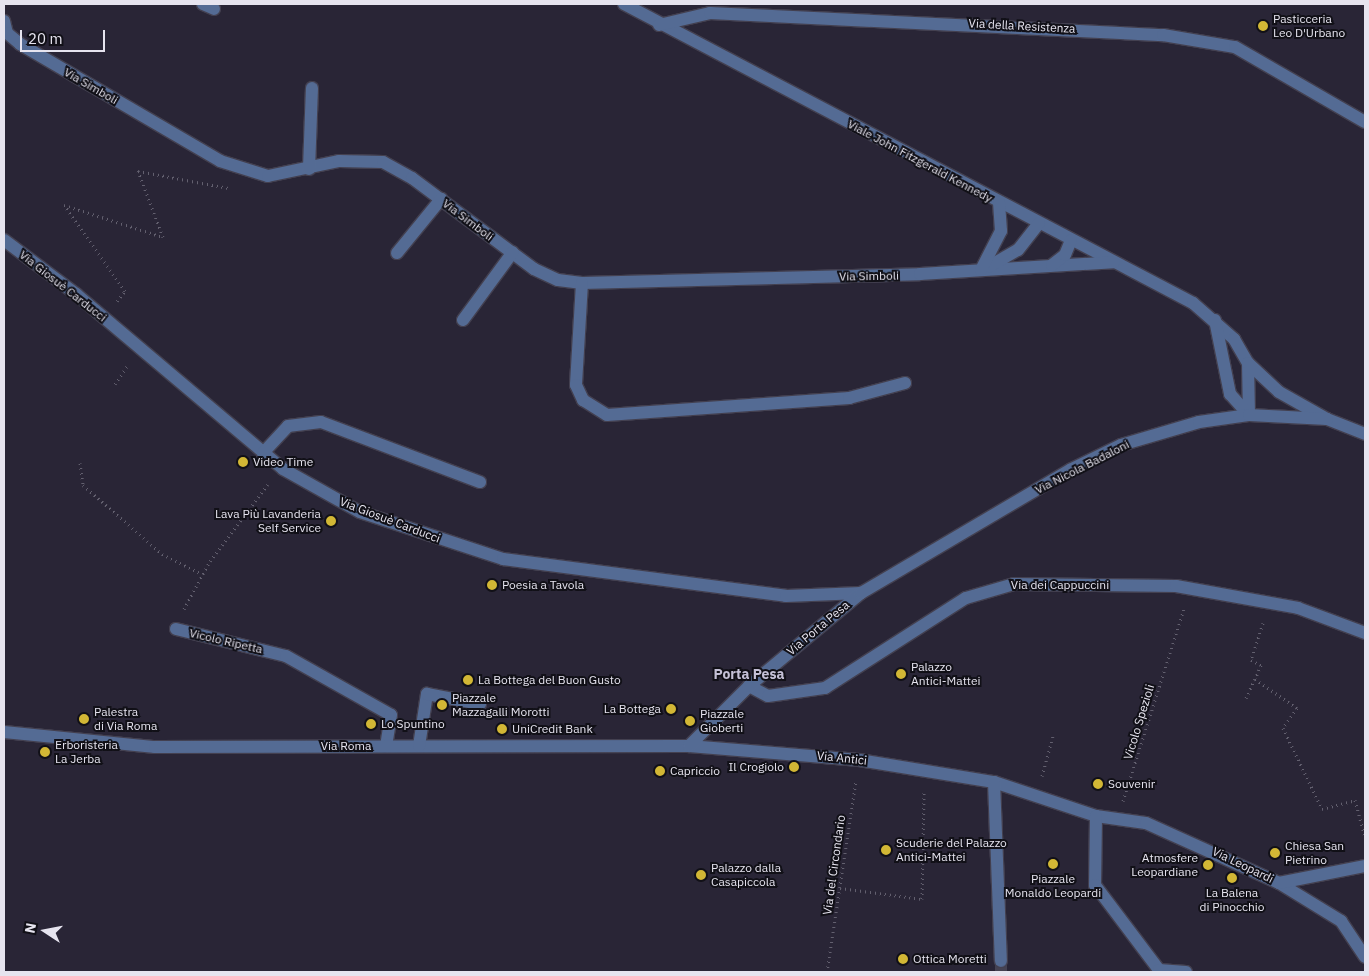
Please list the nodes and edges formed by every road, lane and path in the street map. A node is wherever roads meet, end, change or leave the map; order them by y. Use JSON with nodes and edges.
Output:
{"nodes":[{"id":1,"x":624,"y":4,"type":"edge"},
{"id":2,"x":4,"y":21,"type":"edge"},
{"id":3,"x":659,"y":25,"type":"junction"},
{"id":4,"x":312,"y":88,"type":"dead end"},
{"id":5,"x":1365,"y":122,"type":"edge"},
{"id":6,"x":309,"y":169,"type":"junction"},
{"id":7,"x":231,"y":188,"type":"dead end"},
{"id":8,"x":441,"y":199,"type":"junction"},
{"id":9,"x":999,"y":202,"type":"junction"},
{"id":10,"x":1039,"y":223,"type":"junction"},
{"id":11,"x":4,"y":240,"type":"edge"},
{"id":12,"x":1071,"y":240,"type":"junction"},
{"id":13,"x":512,"y":252,"type":"junction"},
{"id":14,"x":397,"y":253,"type":"dead end"},
{"id":15,"x":1114,"y":262,"type":"junction"},
{"id":16,"x":1052,"y":265,"type":"junction"},
{"id":17,"x":981,"y":270,"type":"junction"},
{"id":18,"x":582,"y":283,"type":"junction"},
{"id":19,"x":104,"y":318,"type":"junction"},
{"id":20,"x":463,"y":320,"type":"dead end"},
{"id":21,"x":1215,"y":320,"type":"junction"},
{"id":22,"x":1248,"y":363,"type":"junction"},
{"id":23,"x":905,"y":383,"type":"dead end"},
{"id":24,"x":1249,"y":416,"type":"junction"},
{"id":25,"x":1326,"y":419,"type":"junction"},
{"id":26,"x":1365,"y":434,"type":"edge"},
{"id":27,"x":263,"y":453,"type":"junction"},
{"id":28,"x":80,"y":463,"type":"dead end"},
{"id":29,"x":282,"y":469,"type":"junction"},
{"id":30,"x":480,"y":482,"type":"dead end"},
{"id":31,"x":202,"y":574,"type":"junction"},
{"id":32,"x":860,"y":592,"type":"junction"},
{"id":33,"x":1271,"y":602,"type":"junction"},
{"id":34,"x":176,"y":630,"type":"joint"},
{"id":35,"x":1177,"y":630,"type":"dead end"},
{"id":36,"x":1365,"y":633,"type":"edge"},
{"id":37,"x":1255,"y":679,"type":"junction"},
{"id":38,"x":749,"y":686,"type":"junction"},
{"id":39,"x":1246,"y":698,"type":"dead end"},
{"id":40,"x":480,"y":704,"type":"dead end"},
{"id":41,"x":4,"y":732,"type":"edge"},
{"id":42,"x":1053,"y":736,"type":"dead end"},
{"id":43,"x":386,"y":746,"type":"junction"},
{"id":44,"x":419,"y":746,"type":"junction"},
{"id":45,"x":689,"y":746,"type":"junction"},
{"id":46,"x":859,"y":760,"type":"junction"},
{"id":47,"x":924,"y":771,"type":"junction"},
{"id":48,"x":994,"y":782,"type":"junction"},
{"id":49,"x":1036,"y":798,"type":"junction"},
{"id":50,"x":1096,"y":816,"type":"junction"},
{"id":51,"x":1116,"y":820,"type":"junction"},
{"id":52,"x":1365,"y":838,"type":"edge"},
{"id":53,"x":1365,"y":866,"type":"edge"},
{"id":54,"x":1279,"y":883,"type":"junction"},
{"id":55,"x":840,"y":888,"type":"junction"},
{"id":56,"x":1365,"y":957,"type":"edge"},
{"id":57,"x":1001,"y":961,"type":"tunnel mouth"},
{"id":58,"x":1160,"y":971,"type":"edge"},
{"id":59,"x":827,"y":972,"type":"edge"},
{"id":60,"x":1186,"y":972,"type":"edge"}],
"edges":[{"from":1,"to":3,"type":"street","name":"Viale John Fitzgerald Kennedy"},
{"from":2,"to":6,"type":"street","name":"Via Simboli"},
{"from":3,"to":5,"type":"street","name":"Via della Resistenza"},
{"from":3,"to":9,"type":"street","name":"Viale John Fitzgerald Kennedy"},
{"from":4,"to":6,"type":"street"},
{"from":6,"to":8,"type":"street","name":"Via Simboli"},
{"from":7,"to":19,"type":"path"},
{"from":8,"to":13,"type":"street","name":"Via Simboli"},
{"from":8,"to":14,"type":"street"},
{"from":9,"to":10,"type":"street","name":"Viale John Fitzgerald Kennedy"},
{"from":9,"to":17,"type":"street"},
{"from":10,"to":12,"type":"street","name":"Viale John Fitzgerald Kennedy"},
{"from":10,"to":17,"type":"street","name":"Via Simboli"},
{"from":11,"to":19,"type":"street","name":"Via Giosuè Carducci"},
{"from":12,"to":15,"type":"street","name":"Viale John Fitzgerald Kennedy"},
{"from":12,"to":16,"type":"street"},
{"from":13,"to":18,"type":"street","name":"Via Simboli"},
{"from":13,"to":20,"type":"street"},
{"from":15,"to":16,"type":"street","name":"Via Simboli"},
{"from":15,"to":21,"type":"street","name":"Viale John Fitzgerald Kennedy"},
{"from":16,"to":17,"type":"street","name":"Via Simboli"},
{"from":17,"to":18,"type":"street","name":"Via Simboli"},
{"from":18,"to":23,"type":"street"},
{"from":19,"to":27,"type":"street","name":"Via Giosuè Carducci"},
{"from":21,"to":22,"type":"street","name":"Viale John Fitzgerald Kennedy"},
{"from":21,"to":24,"type":"street"},
{"from":22,"to":24,"type":"street"},
{"from":22,"to":25,"type":"street","name":"Via Nicola Badaloni"},
{"from":24,"to":25,"type":"street","name":"Via Nicola Badaloni"},
{"from":24,"to":32,"type":"street","name":"Via Nicola Badaloni"},
{"from":25,"to":26,"type":"street","name":"Via Nicola Badaloni"},
{"from":27,"to":29,"type":"street","name":"Via Giosuè Carducci"},
{"from":27,"to":30,"type":"street"},
{"from":28,"to":31,"type":"path"},
{"from":29,"to":31,"type":"path","name":"Vicolo Ripetta"},
{"from":29,"to":32,"type":"street","name":"Via Giosuè Carducci"},
{"from":31,"to":34,"type":"path","name":"Vicolo Ripetta"},
{"from":32,"to":38,"type":"street","name":"Via Porta Pesa"},
{"from":33,"to":36,"type":"street","name":"Via dei Cappuccini"},
{"from":33,"to":37,"type":"path"},
{"from":33,"to":38,"type":"street","name":"Via dei Cappuccini"},
{"from":34,"to":43,"type":"street","name":"Vicolo Ripetta"},
{"from":35,"to":51,"type":"path","name":"Vicolo Spezioli"},
{"from":37,"to":39,"type":"path"},
{"from":37,"to":52,"type":"path"},
{"from":38,"to":45,"type":"street","name":"Via Porta Pesa"},
{"from":40,"to":44,"type":"street"},
{"from":41,"to":43,"type":"street","name":"Via Roma"},
{"from":42,"to":49,"type":"path"},
{"from":43,"to":44,"type":"street","name":"Via Roma"},
{"from":44,"to":45,"type":"street","name":"Via Roma"},
{"from":45,"to":46,"type":"street","name":"Via Antici"},
{"from":46,"to":47,"type":"street","name":"Via Antici"},
{"from":46,"to":55,"type":"path","name":"Via del Circondario"},
{"from":47,"to":48,"type":"street","name":"Via Antici"},
{"from":47,"to":55,"type":"path"},
{"from":48,"to":49,"type":"street"},
{"from":48,"to":57,"type":"street"},
{"from":49,"to":50,"type":"street"},
{"from":50,"to":51,"type":"street","name":"Via Leopardi"},
{"from":50,"to":58,"type":"street"},
{"from":51,"to":54,"type":"street","name":"Via Leopardi"},
{"from":53,"to":54,"type":"street"},
{"from":54,"to":56,"type":"street","name":"Via Leopardi"},
{"from":55,"to":59,"type":"path","name":"Via del Circondario"},
{"from":58,"to":60,"type":"street"}]}
